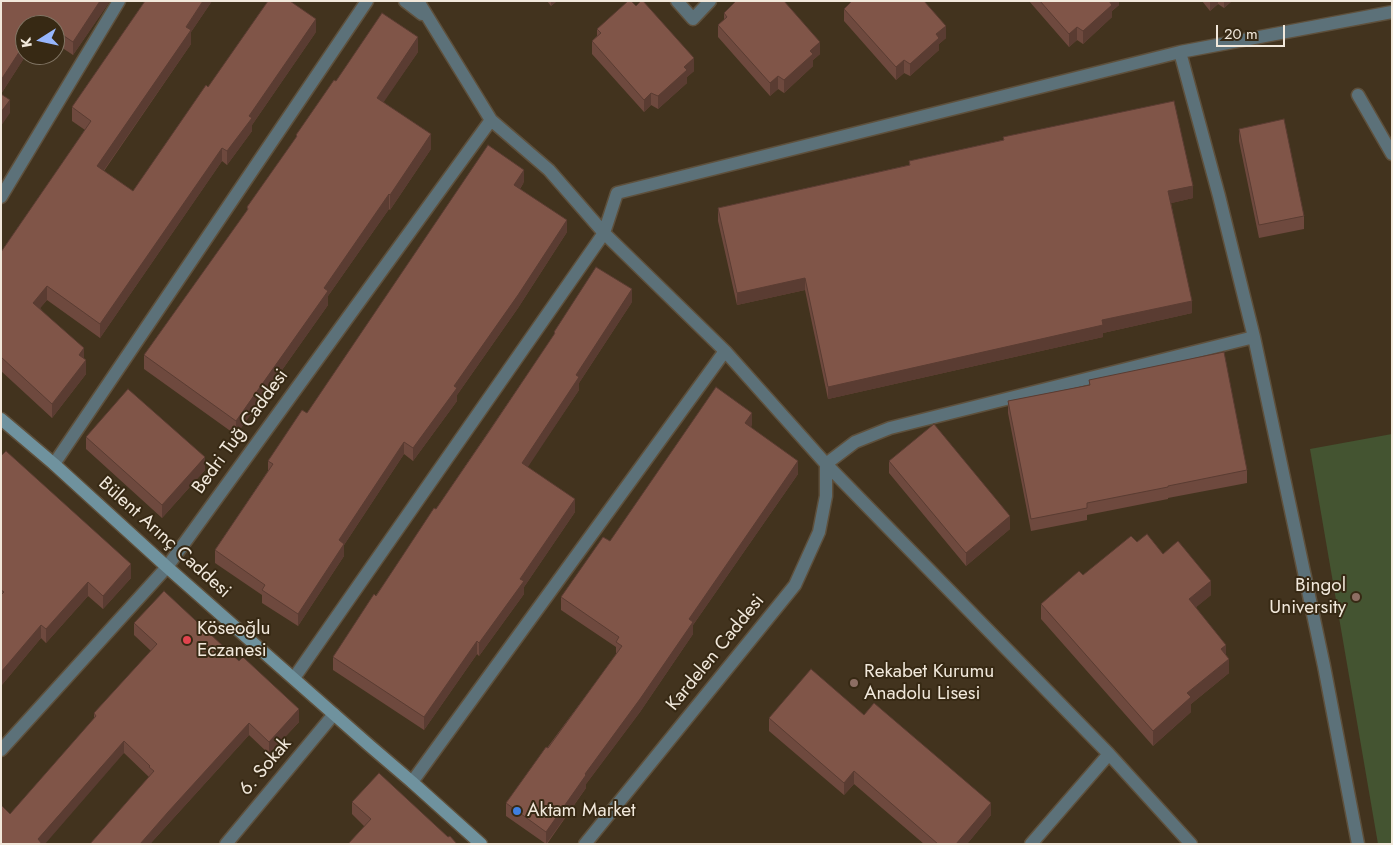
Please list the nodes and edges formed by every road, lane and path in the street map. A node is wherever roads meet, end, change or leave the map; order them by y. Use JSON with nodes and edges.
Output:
{"nodes":[{"id":1,"x":119,"y":1,"type":"edge"},
{"id":2,"x":367,"y":1,"type":"edge"},
{"id":3,"x":406,"y":1,"type":"edge"},
{"id":4,"x":418,"y":1,"type":"edge"},
{"id":5,"x":677,"y":1,"type":"edge"},
{"id":6,"x":710,"y":1,"type":"edge"},
{"id":7,"x":1392,"y":12,"type":"edge"},
{"id":8,"x":428,"y":19,"type":"junction"},
{"id":9,"x":1180,"y":52,"type":"junction"},
{"id":10,"x":1358,"y":95,"type":"dead end"},
{"id":11,"x":491,"y":120,"type":"junction"},
{"id":12,"x":1392,"y":154,"type":"edge"},
{"id":13,"x":1,"y":197,"type":"edge"},
{"id":14,"x":604,"y":234,"type":"junction"},
{"id":15,"x":1254,"y":337,"type":"junction"},
{"id":16,"x":725,"y":351,"type":"junction"},
{"id":17,"x":1,"y":419,"type":"edge"},
{"id":18,"x":54,"y":464,"type":"junction"},
{"id":19,"x":826,"y":464,"type":"junction"},
{"id":20,"x":167,"y":567,"type":"junction"},
{"id":21,"x":294,"y":678,"type":"junction"},
{"id":22,"x":334,"y":714,"type":"junction"},
{"id":23,"x":1,"y":750,"type":"edge"},
{"id":24,"x":1109,"y":754,"type":"junction"},
{"id":25,"x":412,"y":782,"type":"junction"},
{"id":26,"x":226,"y":844,"type":"edge"},
{"id":27,"x":481,"y":844,"type":"edge"},
{"id":28,"x":585,"y":844,"type":"edge"},
{"id":29,"x":1031,"y":844,"type":"edge"},
{"id":30,"x":1191,"y":844,"type":"edge"},
{"id":31,"x":1358,"y":844,"type":"edge"}],
"edges":[{"from":1,"to":13,"type":"street"},
{"from":2,"to":18,"type":"street"},
{"from":3,"to":8,"type":"street"},
{"from":4,"to":8,"type":"street"},
{"from":5,"to":6,"type":"street"},
{"from":7,"to":9,"type":"street"},
{"from":8,"to":11,"type":"street"},
{"from":9,"to":14,"type":"street"},
{"from":9,"to":15,"type":"street"},
{"from":10,"to":12,"type":"street"},
{"from":11,"to":14,"type":"street"},
{"from":11,"to":20,"type":"street","name":"Bedri Tuğ Caddesi"},
{"from":14,"to":16,"type":"street"},
{"from":14,"to":21,"type":"street"},
{"from":15,"to":19,"type":"street"},
{"from":15,"to":31,"type":"street"},
{"from":16,"to":19,"type":"street"},
{"from":16,"to":25,"type":"street"},
{"from":17,"to":18,"type":"street","name":"Bülent Arınç Caddesi"},
{"from":18,"to":20,"type":"street","name":"Bülent Arınç Caddesi"},
{"from":19,"to":24,"type":"street"},
{"from":19,"to":28,"type":"street","name":"Kardelen Caddesi"},
{"from":20,"to":21,"type":"street","name":"Bülent Arınç Caddesi"},
{"from":20,"to":23,"type":"street","name":"Bedri Tuğ Caddesi"},
{"from":21,"to":22,"type":"street","name":"Bülent Arınç Caddesi"},
{"from":22,"to":25,"type":"street","name":"Bülent Arınç Caddesi"},
{"from":22,"to":26,"type":"street","name":"6. Sokak"},
{"from":24,"to":29,"type":"street"},
{"from":24,"to":30,"type":"street"},
{"from":25,"to":27,"type":"street","name":"Bülent Arınç Caddesi"}]}
